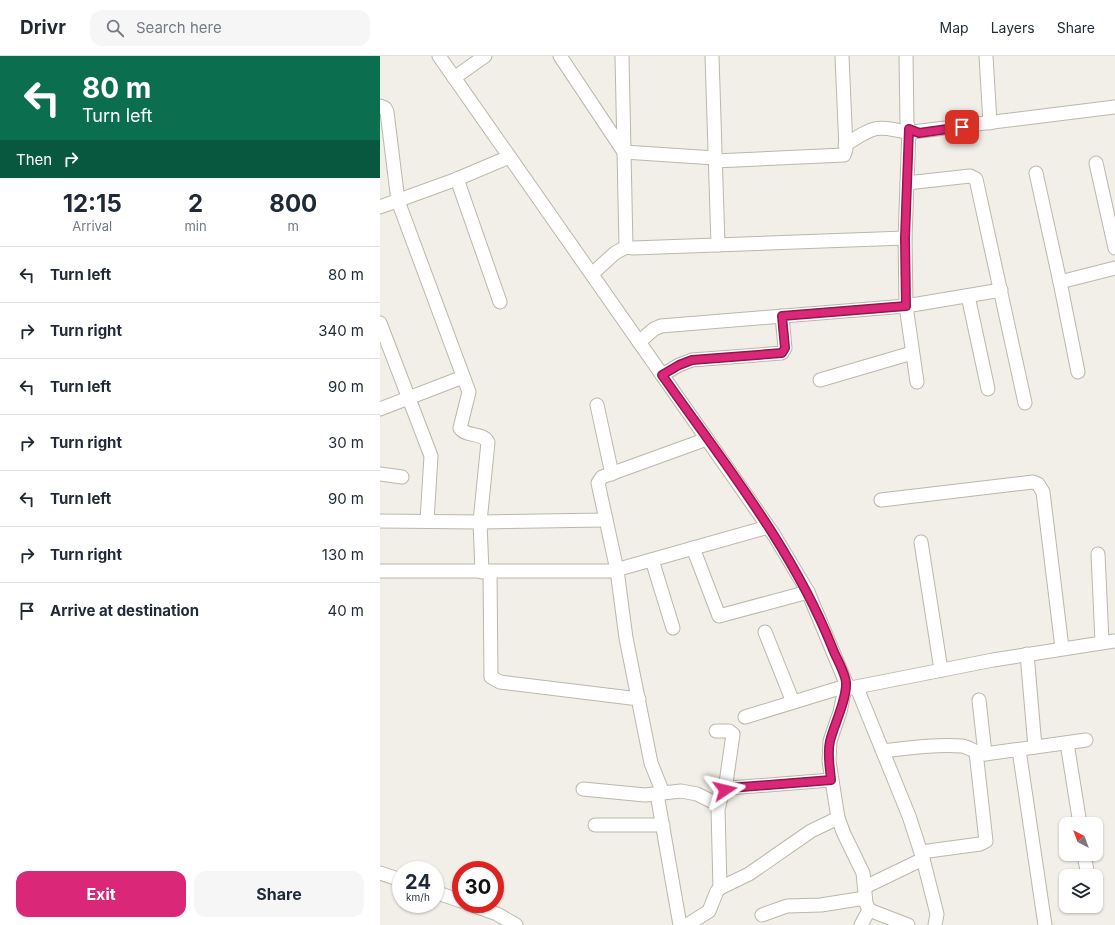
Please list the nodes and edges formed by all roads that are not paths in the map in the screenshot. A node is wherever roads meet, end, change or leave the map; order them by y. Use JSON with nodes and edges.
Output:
{"nodes":[{"id":1,"x":439,"y":56,"type":"edge"},
{"id":2,"x":485,"y":56,"type":"edge"},
{"id":3,"x":560,"y":56,"type":"edge"},
{"id":4,"x":622,"y":56,"type":"edge"},
{"id":5,"x":712,"y":56,"type":"edge"},
{"id":6,"x":842,"y":56,"type":"edge"},
{"id":7,"x":906,"y":56,"type":"edge"},
{"id":8,"x":986,"y":56,"type":"edge"},
{"id":9,"x":454,"y":78,"type":"junction"},
{"id":10,"x":380,"y":106,"type":"edge"},
{"id":11,"x":1115,"y":107,"type":"edge"},
{"id":12,"x":990,"y":123,"type":"junction"},
{"id":13,"x":909,"y":131,"type":"junction"},
{"id":14,"x":845,"y":145,"type":"junction"},
{"id":15,"x":624,"y":152,"type":"junction"},
{"id":16,"x":509,"y":157,"type":"junction"},
{"id":17,"x":715,"y":159,"type":"junction"},
{"id":18,"x":1096,"y":163,"type":"dead end"},
{"id":19,"x":1036,"y":173,"type":"dead end"},
{"id":20,"x":456,"y":179,"type":"junction"},
{"id":21,"x":907,"y":183,"type":"junction"},
{"id":22,"x":398,"y":201,"type":"junction"},
{"id":23,"x":380,"y":208,"type":"edge"},
{"id":24,"x":905,"y":238,"type":"junction"},
{"id":25,"x":718,"y":245,"type":"junction"},
{"id":26,"x":626,"y":247,"type":"junction"},
{"id":27,"x":1115,"y":248,"type":"edge"},
{"id":28,"x":1115,"y":268,"type":"edge"},
{"id":29,"x":592,"y":274,"type":"junction"},
{"id":30,"x":1060,"y":282,"type":"junction"},
{"id":31,"x":1001,"y":290,"type":"junction"},
{"id":32,"x":968,"y":296,"type":"junction"},
{"id":33,"x":500,"y":302,"type":"dead end"},
{"id":34,"x":906,"y":306,"type":"junction"},
{"id":35,"x":782,"y":316,"type":"junction"},
{"id":36,"x":380,"y":323,"type":"edge"},
{"id":37,"x":639,"y":342,"type":"junction"},
{"id":38,"x":912,"y":353,"type":"junction"},
{"id":39,"x":1078,"y":372,"type":"dead end"},
{"id":40,"x":662,"y":375,"type":"junction"},
{"id":41,"x":463,"y":377,"type":"junction"},
{"id":42,"x":820,"y":380,"type":"dead end"},
{"id":43,"x":917,"y":382,"type":"dead end"},
{"id":44,"x":988,"y":389,"type":"dead end"},
{"id":45,"x":409,"y":398,"type":"junction"},
{"id":46,"x":1025,"y":403,"type":"dead end"},
{"id":47,"x":597,"y":405,"type":"dead end"},
{"id":48,"x":380,"y":409,"type":"edge"},
{"id":49,"x":707,"y":439,"type":"junction"},
{"id":50,"x":380,"y":474,"type":"edge"},
{"id":51,"x":612,"y":474,"type":"junction"},
{"id":52,"x":402,"y":477,"type":"dead end"},
{"id":53,"x":881,"y":500,"type":"dead end"},
{"id":54,"x":605,"y":520,"type":"junction"},
{"id":55,"x":380,"y":521,"type":"edge"},
{"id":56,"x":427,"y":521,"type":"junction"},
{"id":57,"x":480,"y":522,"type":"junction"},
{"id":58,"x":768,"y":527,"type":"junction"},
{"id":59,"x":921,"y":542,"type":"dead end"},
{"id":60,"x":693,"y":548,"type":"junction"},
{"id":61,"x":1098,"y":554,"type":"dead end"},
{"id":62,"x":652,"y":560,"type":"junction"},
{"id":63,"x":616,"y":570,"type":"junction"},
{"id":64,"x":380,"y":571,"type":"edge"},
{"id":65,"x":486,"y":572,"type":"junction"},
{"id":66,"x":808,"y":592,"type":"junction"},
{"id":67,"x":673,"y":628,"type":"dead end"},
{"id":68,"x":765,"y":632,"type":"dead end"},
{"id":69,"x":1109,"y":642,"type":"edge"},
{"id":70,"x":1062,"y":648,"type":"junction"},
{"id":71,"x":1027,"y":654,"type":"junction"},
{"id":72,"x":941,"y":670,"type":"junction"},
{"id":73,"x":850,"y":686,"type":"junction"},
{"id":74,"x":639,"y":699,"type":"junction"},
{"id":75,"x":979,"y":700,"type":"dead end"},
{"id":76,"x":793,"y":702,"type":"junction"},
{"id":77,"x":745,"y":717,"type":"dead end"},
{"id":78,"x":716,"y":731,"type":"dead end"},
{"id":79,"x":1086,"y":740,"type":"dead end"},
{"id":80,"x":1067,"y":743,"type":"junction"},
{"id":81,"x":1034,"y":747,"type":"junction"},
{"id":82,"x":1019,"y":750,"type":"junction"},
{"id":83,"x":883,"y":751,"type":"junction"},
{"id":84,"x":980,"y":753,"type":"junction"},
{"id":85,"x":831,"y":780,"type":"junction"},
{"id":86,"x":583,"y":789,"type":"dead end"},
{"id":87,"x":725,"y":790,"type":"junction"},
{"id":88,"x":660,"y":793,"type":"junction"},
{"id":89,"x":719,"y":805,"type":"junction"},
{"id":90,"x":1079,"y":817,"type":"edge"},
{"id":91,"x":838,"y":818,"type":"junction"},
{"id":92,"x":595,"y":825,"type":"dead end"},
{"id":93,"x":663,"y":825,"type":"junction"},
{"id":94,"x":922,"y":856,"type":"junction"},
{"id":95,"x":380,"y":873,"type":"edge"},
{"id":96,"x":392,"y":877,"type":"edge"},
{"id":97,"x":720,"y":888,"type":"junction"},
{"id":98,"x":866,"y":898,"type":"junction"},
{"id":99,"x":494,"y":913,"type":"edge"},
{"id":100,"x":762,"y":915,"type":"dead end"},
{"id":101,"x":516,"y":925,"type":"edge"},
{"id":102,"x":680,"y":925,"type":"edge"},
{"id":103,"x":686,"y":925,"type":"edge"},
{"id":104,"x":861,"y":925,"type":"edge"},
{"id":105,"x":908,"y":925,"type":"edge"},
{"id":106,"x":935,"y":925,"type":"edge"},
{"id":107,"x":1045,"y":925,"type":"edge"}],
"edges":[{"from":1,"to":9,"type":"street"},
{"from":2,"to":9,"type":"street"},
{"from":3,"to":15,"type":"street"},
{"from":4,"to":15,"type":"street"},
{"from":5,"to":17,"type":"street"},
{"from":6,"to":14,"type":"street"},
{"from":7,"to":13,"type":"street"},
{"from":8,"to":12,"type":"street"},
{"from":9,"to":16,"type":"street"},
{"from":10,"to":22,"type":"street"},
{"from":11,"to":12,"type":"street"},
{"from":12,"to":13,"type":"street"},
{"from":13,"to":14,"type":"street"},
{"from":13,"to":21,"type":"street"},
{"from":14,"to":17,"type":"street"},
{"from":15,"to":17,"type":"street"},
{"from":15,"to":26,"type":"street"},
{"from":16,"to":20,"type":"street"},
{"from":16,"to":29,"type":"street"},
{"from":17,"to":25,"type":"street"},
{"from":18,"to":27,"type":"street"},
{"from":19,"to":30,"type":"street"},
{"from":20,"to":22,"type":"street"},
{"from":20,"to":33,"type":"street"},
{"from":21,"to":24,"type":"street"},
{"from":21,"to":31,"type":"street"},
{"from":22,"to":23,"type":"street"},
{"from":22,"to":41,"type":"street"},
{"from":24,"to":25,"type":"street"},
{"from":24,"to":34,"type":"street"},
{"from":25,"to":26,"type":"street"},
{"from":26,"to":29,"type":"street"},
{"from":28,"to":30,"type":"street"},
{"from":29,"to":37,"type":"street"},
{"from":30,"to":39,"type":"street"},
{"from":31,"to":32,"type":"street"},
{"from":31,"to":46,"type":"street"},
{"from":32,"to":34,"type":"street"},
{"from":32,"to":44,"type":"street"},
{"from":34,"to":35,"type":"street"},
{"from":34,"to":38,"type":"street"},
{"from":35,"to":37,"type":"street"},
{"from":35,"to":40,"type":"street"},
{"from":36,"to":45,"type":"street"},
{"from":37,"to":40,"type":"street"},
{"from":38,"to":42,"type":"street"},
{"from":38,"to":43,"type":"street"},
{"from":40,"to":49,"type":"street"},
{"from":41,"to":45,"type":"street"},
{"from":41,"to":57,"type":"street"},
{"from":45,"to":48,"type":"street"},
{"from":45,"to":56,"type":"street"},
{"from":47,"to":51,"type":"street"},
{"from":49,"to":51,"type":"street"},
{"from":49,"to":58,"type":"street"},
{"from":50,"to":52,"type":"street"},
{"from":51,"to":54,"type":"street"},
{"from":53,"to":70,"type":"street"},
{"from":54,"to":57,"type":"street"},
{"from":54,"to":63,"type":"street"},
{"from":55,"to":56,"type":"street"},
{"from":56,"to":57,"type":"street"},
{"from":57,"to":65,"type":"street"},
{"from":58,"to":60,"type":"street"},
{"from":58,"to":66,"type":"street"},
{"from":59,"to":72,"type":"street"},
{"from":60,"to":62,"type":"street"},
{"from":60,"to":66,"type":"street"},
{"from":61,"to":69,"type":"street"},
{"from":62,"to":63,"type":"street"},
{"from":62,"to":67,"type":"street"},
{"from":63,"to":65,"type":"street"},
{"from":63,"to":74,"type":"street"},
{"from":64,"to":65,"type":"street"},
{"from":65,"to":74,"type":"street"},
{"from":66,"to":73,"type":"street"},
{"from":68,"to":76,"type":"street"},
{"from":69,"to":70,"type":"street"},
{"from":70,"to":71,"type":"street"},
{"from":71,"to":72,"type":"street"},
{"from":71,"to":81,"type":"street"},
{"from":72,"to":73,"type":"street"},
{"from":73,"to":76,"type":"street"},
{"from":73,"to":83,"type":"street"},
{"from":73,"to":85,"type":"street"},
{"from":74,"to":88,"type":"street"},
{"from":75,"to":84,"type":"street"},
{"from":76,"to":77,"type":"street"},
{"from":78,"to":87,"type":"street"},
{"from":79,"to":80,"type":"street"},
{"from":80,"to":81,"type":"street"},
{"from":80,"to":90,"type":"street"},
{"from":81,"to":82,"type":"street"},
{"from":82,"to":84,"type":"street"},
{"from":82,"to":107,"type":"street"},
{"from":83,"to":84,"type":"street"},
{"from":83,"to":94,"type":"street"},
{"from":84,"to":94,"type":"street"},
{"from":85,"to":87,"type":"street"},
{"from":85,"to":91,"type":"street"},
{"from":86,"to":88,"type":"street"},
{"from":87,"to":89,"type":"street"},
{"from":88,"to":89,"type":"street"},
{"from":88,"to":93,"type":"street"},
{"from":89,"to":97,"type":"street"},
{"from":91,"to":97,"type":"street"},
{"from":91,"to":98,"type":"street"},
{"from":92,"to":93,"type":"street"},
{"from":93,"to":102,"type":"street"},
{"from":94,"to":98,"type":"street"},
{"from":94,"to":106,"type":"street"},
{"from":95,"to":96,"type":"street"},
{"from":97,"to":103,"type":"street"},
{"from":98,"to":100,"type":"street"},
{"from":98,"to":104,"type":"street"},
{"from":98,"to":105,"type":"street"},
{"from":99,"to":101,"type":"street"}]}
